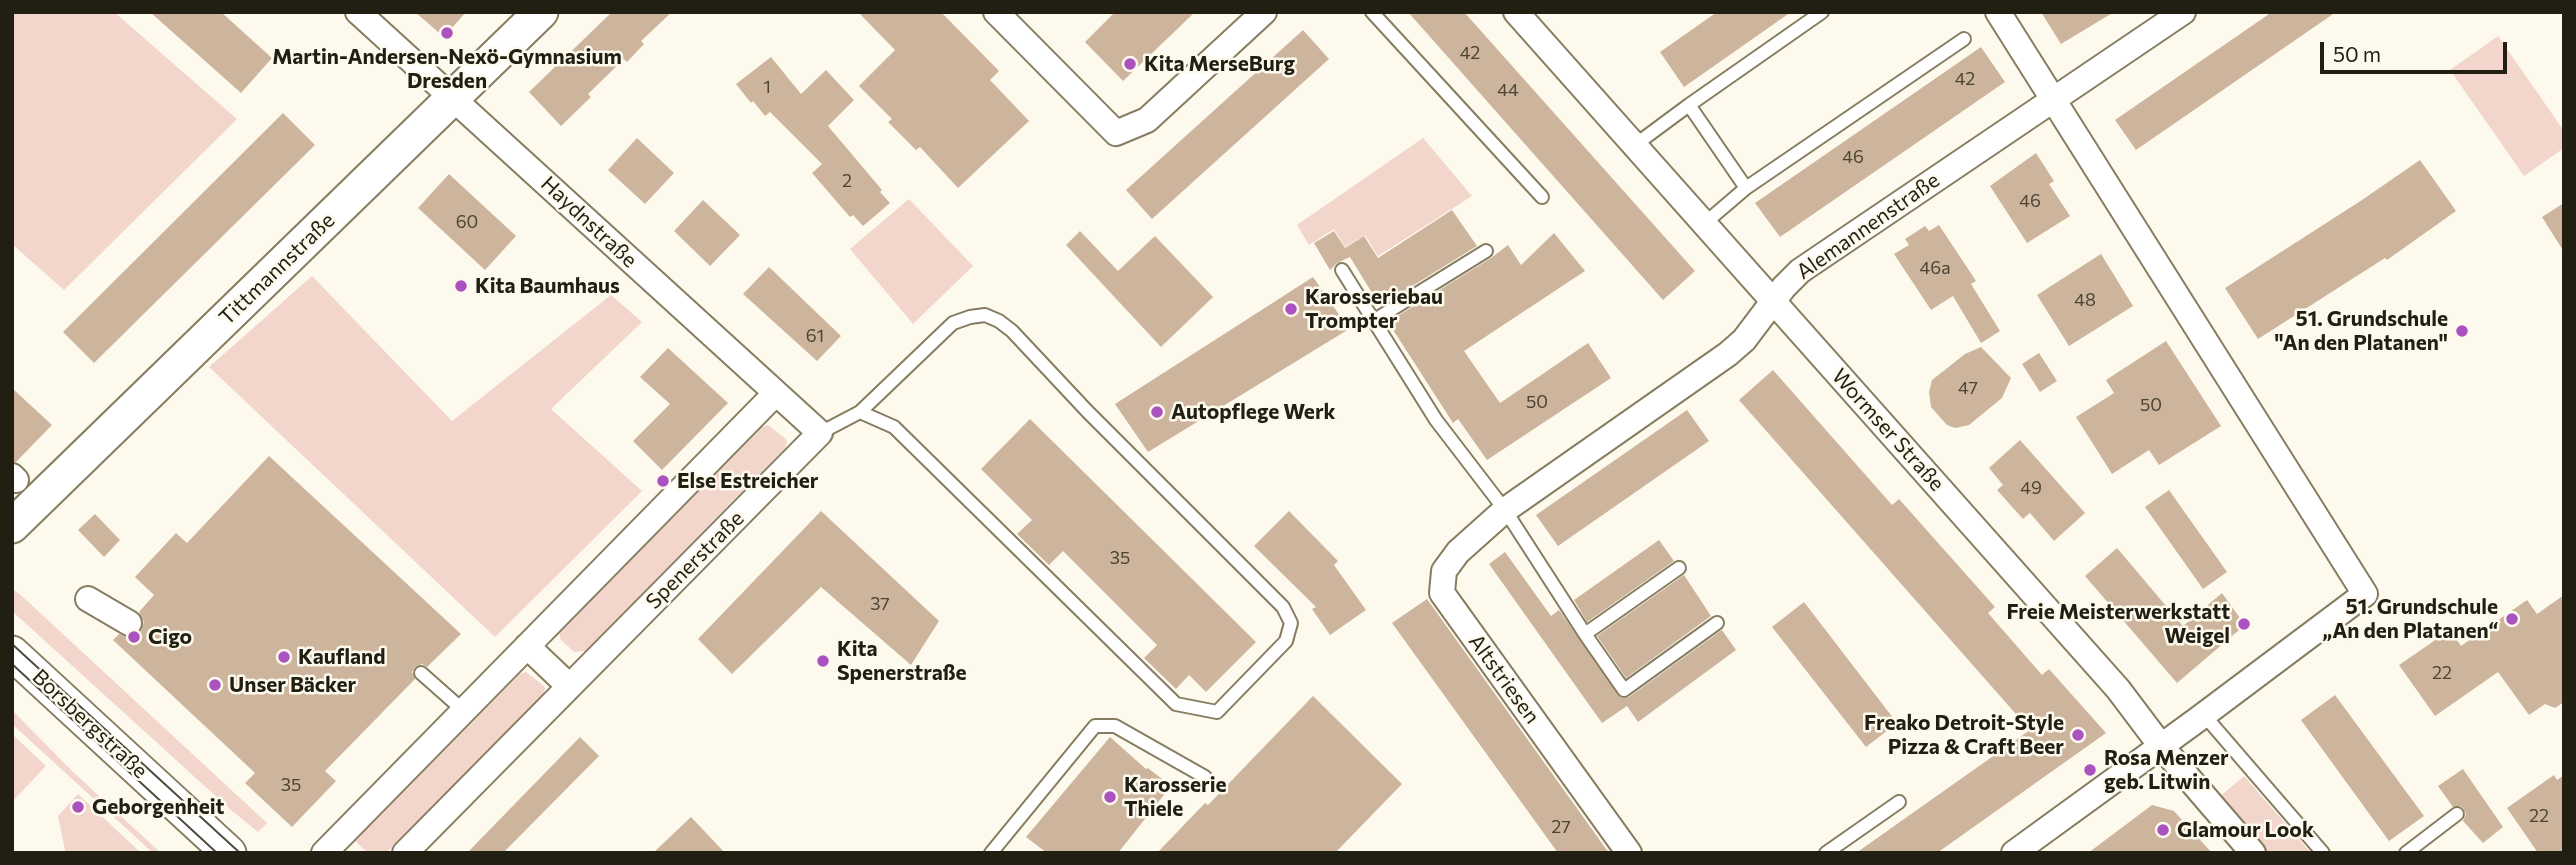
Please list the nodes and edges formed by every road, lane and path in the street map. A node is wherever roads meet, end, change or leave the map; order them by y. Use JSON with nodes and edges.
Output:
{"nodes":[{"id":1,"x":358,"y":12,"type":"edge"},
{"id":2,"x":541,"y":12,"type":"edge"},
{"id":3,"x":996,"y":12,"type":"edge"},
{"id":4,"x":1264,"y":12,"type":"edge"},
{"id":5,"x":1372,"y":12,"type":"edge"},
{"id":6,"x":1516,"y":12,"type":"edge"},
{"id":7,"x":1822,"y":12,"type":"edge"},
{"id":8,"x":1998,"y":12,"type":"edge"},
{"id":9,"x":2183,"y":12,"type":"edge"},
{"id":10,"x":1964,"y":39,"type":"dead end"},
{"id":11,"x":453,"y":97,"type":"junction"},
{"id":12,"x":2053,"y":99,"type":"junction"},
{"id":13,"x":1689,"y":105,"type":"junction"},
{"id":14,"x":1635,"y":145,"type":"junction"},
{"id":15,"x":1746,"y":188,"type":"junction"},
{"id":16,"x":1542,"y":197,"type":"dead end"},
{"id":17,"x":1705,"y":223,"type":"junction"},
{"id":18,"x":1486,"y":251,"type":"dead end"},
{"id":19,"x":1342,"y":270,"type":"dead end"},
{"id":20,"x":1773,"y":301,"type":"junction"},
{"id":21,"x":1373,"y":321,"type":"junction"},
{"id":22,"x":776,"y":393,"type":"junction"},
{"id":23,"x":860,"y":412,"type":"junction"},
{"id":24,"x":820,"y":433,"type":"junction"},
{"id":25,"x":1505,"y":510,"type":"junction"},
{"id":26,"x":12,"y":526,"type":"edge"},
{"id":27,"x":1679,"y":568,"type":"dead end"},
{"id":28,"x":88,"y":598,"type":"dead end"},
{"id":29,"x":129,"y":623,"type":"dead end"},
{"id":30,"x":1717,"y":623,"type":"dead end"},
{"id":31,"x":1585,"y":634,"type":"junction"},
{"id":32,"x":527,"y":646,"type":"junction"},
{"id":33,"x":12,"y":653,"type":"edge"},
{"id":34,"x":421,"y":673,"type":"dead end"},
{"id":35,"x":569,"y":686,"type":"junction"},
{"id":36,"x":464,"y":711,"type":"junction"},
{"id":37,"x":2204,"y":715,"type":"junction"},
{"id":38,"x":2161,"y":746,"type":"junction"},
{"id":39,"x":1205,"y":777,"type":"dead end"},
{"id":40,"x":1899,"y":802,"type":"dead end"},
{"id":41,"x":2457,"y":814,"type":"dead end"},
{"id":42,"x":229,"y":853,"type":"edge"},
{"id":43,"x":324,"y":853,"type":"edge"},
{"id":44,"x":405,"y":853,"type":"edge"},
{"id":45,"x":991,"y":853,"type":"edge"},
{"id":46,"x":1629,"y":853,"type":"edge"},
{"id":47,"x":1826,"y":853,"type":"edge"},
{"id":48,"x":2014,"y":853,"type":"edge"},
{"id":49,"x":2253,"y":853,"type":"edge"},
{"id":50,"x":2323,"y":853,"type":"edge"},
{"id":51,"x":2406,"y":853,"type":"edge"}],
"edges":[{"from":1,"to":11,"type":"street","name":"Haydnstraße"},
{"from":2,"to":11,"type":"street","name":"Tittmannstraße"},
{"from":3,"to":4,"type":"street"},
{"from":5,"to":16,"type":"lane"},
{"from":6,"to":14,"type":"street","name":"Wormser Straße"},
{"from":7,"to":13,"type":"lane"},
{"from":8,"to":12,"type":"street"},
{"from":9,"to":12,"type":"street","name":"Alemannenstraße"},
{"from":10,"to":15,"type":"lane"},
{"from":11,"to":22,"type":"street","name":"Haydnstraße"},
{"from":11,"to":26,"type":"street","name":"Tittmannstraße"},
{"from":12,"to":20,"type":"street","name":"Alemannenstraße"},
{"from":12,"to":37,"type":"street"},
{"from":13,"to":14,"type":"lane"},
{"from":13,"to":15,"type":"lane"},
{"from":14,"to":17,"type":"street","name":"Wormser Straße"},
{"from":15,"to":17,"type":"lane"},
{"from":17,"to":20,"type":"street","name":"Wormser Straße"},
{"from":18,"to":21,"type":"lane"},
{"from":19,"to":21,"type":"lane"},
{"from":20,"to":25,"type":"street","name":"Alemannenstraße"},
{"from":20,"to":38,"type":"street","name":"Wormser Straße"},
{"from":21,"to":25,"type":"lane"},
{"from":22,"to":24,"type":"street","name":"Haydnstraße"},
{"from":22,"to":32,"type":"street"},
{"from":23,"to":23,"type":"lane"},
{"from":23,"to":24,"type":"lane"},
{"from":24,"to":35,"type":"street","name":"Spenerstraße"},
{"from":25,"to":31,"type":"lane"},
{"from":25,"to":46,"type":"street","name":"Altstriesen"},
{"from":27,"to":31,"type":"lane"},
{"from":28,"to":29,"type":"street"},
{"from":30,"to":31,"type":"lane"},
{"from":32,"to":35,"type":"street"},
{"from":32,"to":36,"type":"street"},
{"from":33,"to":42,"type":"street","name":"Borsbergstraße"},
{"from":34,"to":36,"type":"lane"},
{"from":35,"to":44,"type":"street","name":"Spenerstraße"},
{"from":36,"to":43,"type":"street"},
{"from":37,"to":38,"type":"street"},
{"from":37,"to":50,"type":"lane"},
{"from":38,"to":48,"type":"street"},
{"from":38,"to":49,"type":"street","name":"Wormser Straße"},
{"from":39,"to":45,"type":"lane"},
{"from":40,"to":47,"type":"lane"},
{"from":41,"to":51,"type":"lane"}]}
